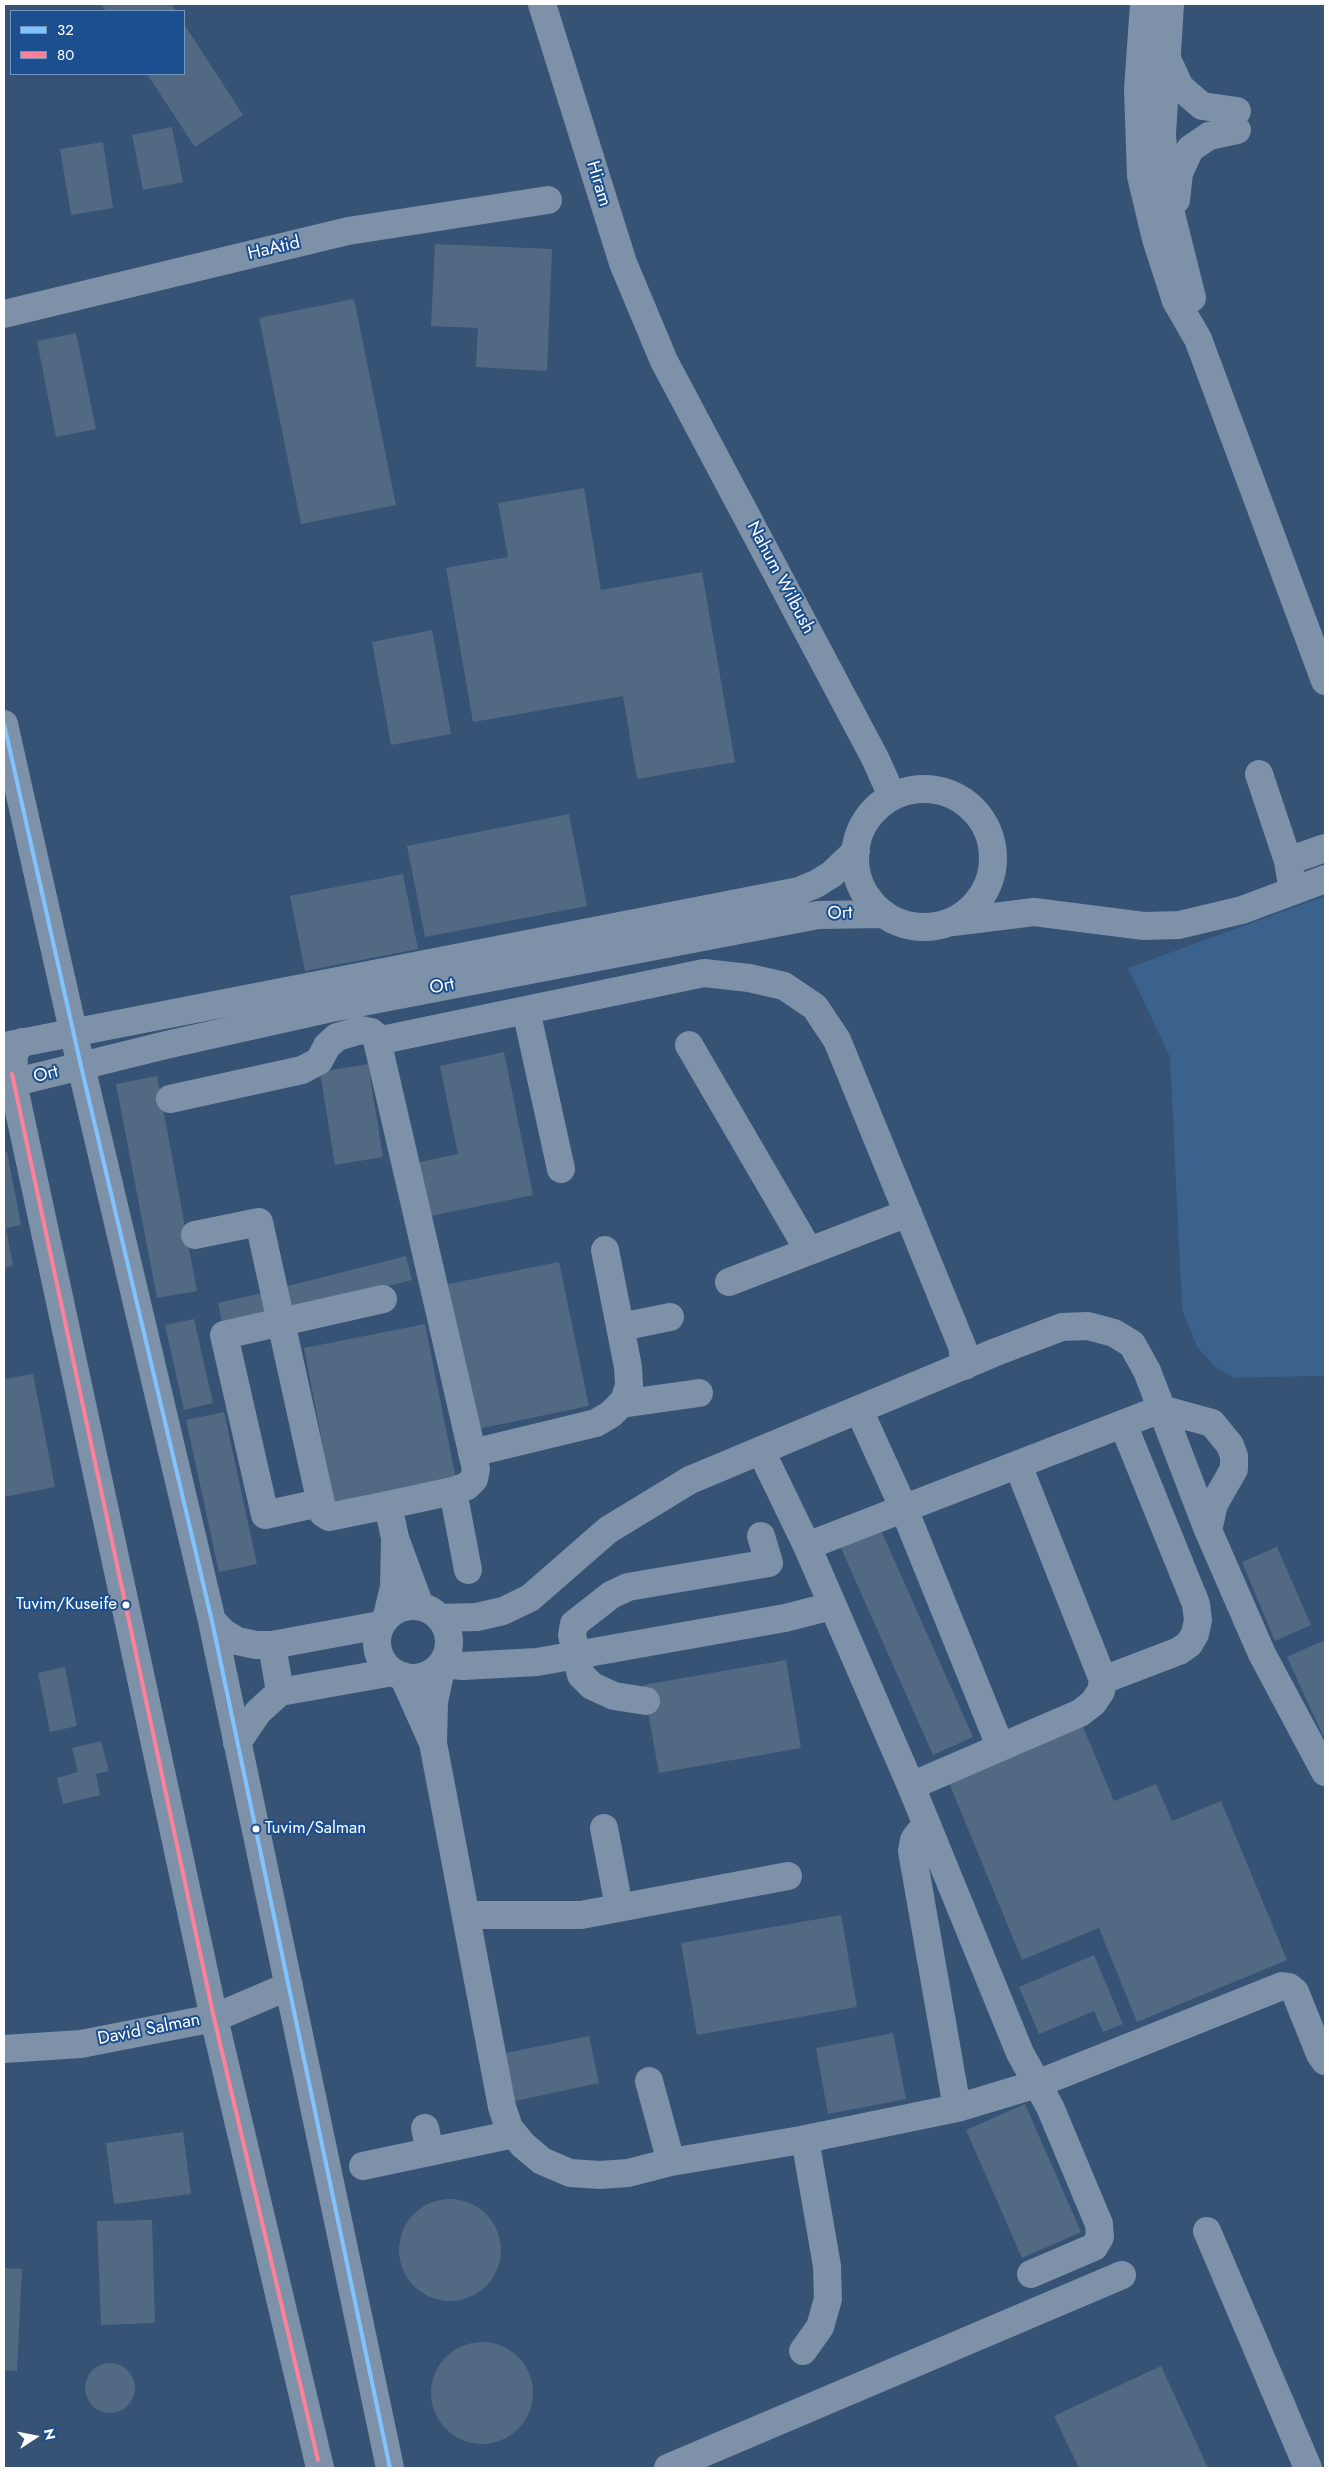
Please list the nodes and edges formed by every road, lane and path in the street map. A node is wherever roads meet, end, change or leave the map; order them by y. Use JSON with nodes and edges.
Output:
{"nodes":[{"id":1,"x":542,"y":4,"type":"edge"},
{"id":2,"x":1144,"y":4,"type":"edge"},
{"id":3,"x":1170,"y":4,"type":"edge"},
{"id":4,"x":1166,"y":57,"type":"junction"},
{"id":5,"x":1202,"y":106,"type":"junction"},
{"id":6,"x":1162,"y":120,"type":"junction"},
{"id":7,"x":1140,"y":140,"type":"junction"},
{"id":8,"x":548,"y":200,"type":"dead end"},
{"id":9,"x":1173,"y":222,"type":"junction"},
{"id":10,"x":4,"y":314,"type":"edge"},
{"id":11,"x":1198,"y":339,"type":"junction"},
{"id":12,"x":664,"y":361,"type":"joint"},
{"id":13,"x":1325,"y":681,"type":"edge"},
{"id":14,"x":4,"y":724,"type":"edge"},
{"id":15,"x":1259,"y":774,"type":"dead end"},
{"id":16,"x":892,"y":796,"type":"junction"},
{"id":17,"x":1325,"y":848,"type":"edge"},
{"id":18,"x":856,"y":852,"type":"junction"},
{"id":19,"x":1288,"y":861,"type":"junction"},
{"id":20,"x":1325,"y":879,"type":"edge"},
{"id":21,"x":1293,"y":891,"type":"junction"},
{"id":22,"x":884,"y":914,"type":"junction"},
{"id":23,"x":952,"y":922,"type":"junction"},
{"id":24,"x":526,"y":1010,"type":"junction"},
{"id":25,"x":74,"y":1032,"type":"junction"},
{"id":26,"x":377,"y":1041,"type":"junction"},
{"id":27,"x":13,"y":1044,"type":"edge"},
{"id":28,"x":689,"y":1045,"type":"dead end"},
{"id":29,"x":80,"y":1066,"type":"junction"},
{"id":30,"x":8,"y":1084,"type":"edge"},
{"id":31,"x":170,"y":1099,"type":"dead end"},
{"id":32,"x":561,"y":1169,"type":"dead end"},
{"id":33,"x":908,"y":1213,"type":"junction"},
{"id":34,"x":195,"y":1235,"type":"dead end"},
{"id":35,"x":605,"y":1250,"type":"dead end"},
{"id":36,"x":809,"y":1251,"type":"junction"},
{"id":37,"x":729,"y":1282,"type":"dead end"},
{"id":38,"x":383,"y":1299,"type":"dead end"},
{"id":39,"x":670,"y":1317,"type":"dead end"},
{"id":40,"x":281,"y":1322,"type":"junction"},
{"id":41,"x":621,"y":1327,"type":"junction"},
{"id":42,"x":965,"y":1366,"type":"junction"},
{"id":43,"x":699,"y":1393,"type":"dead end"},
{"id":44,"x":621,"y":1404,"type":"junction"},
{"id":45,"x":1161,"y":1409,"type":"junction"},
{"id":46,"x":859,"y":1410,"type":"junction"},
{"id":47,"x":1123,"y":1424,"type":"junction"},
{"id":48,"x":761,"y":1451,"type":"junction"},
{"id":49,"x":472,"y":1454,"type":"junction"},
{"id":50,"x":1018,"y":1465,"type":"junction"},
{"id":51,"x":453,"y":1492,"type":"junction"},
{"id":52,"x":319,"y":1502,"type":"junction"},
{"id":53,"x":388,"y":1505,"type":"junction"},
{"id":54,"x":904,"y":1509,"type":"junction"},
{"id":55,"x":1208,"y":1530,"type":"junction"},
{"id":56,"x":760,"y":1536,"type":"dead end"},
{"id":57,"x":395,"y":1538,"type":"junction"},
{"id":58,"x":807,"y":1546,"type":"junction"},
{"id":59,"x":468,"y":1570,"type":"dead end"},
{"id":60,"x":832,"y":1606,"type":"junction"},
{"id":61,"x":503,"y":1611,"type":"junction"},
{"id":62,"x":430,"y":1612,"type":"junction"},
{"id":63,"x":212,"y":1621,"type":"junction"},
{"id":64,"x":384,"y":1621,"type":"junction"},
{"id":65,"x":272,"y":1645,"type":"junction"},
{"id":66,"x":576,"y":1656,"type":"junction"},
{"id":67,"x":444,"y":1658,"type":"junction"},
{"id":68,"x":398,"y":1674,"type":"junction"},
{"id":69,"x":1103,"y":1680,"type":"junction"},
{"id":70,"x":280,"y":1692,"type":"junction"},
{"id":71,"x":646,"y":1701,"type":"dead end"},
{"id":72,"x":237,"y":1743,"type":"junction"},
{"id":73,"x":433,"y":1743,"type":"junction"},
{"id":74,"x":1000,"y":1746,"type":"junction"},
{"id":75,"x":1325,"y":1772,"type":"edge"},
{"id":76,"x":911,"y":1786,"type":"junction"},
{"id":77,"x":604,"y":1828,"type":"dead end"},
{"id":78,"x":928,"y":1828,"type":"junction"},
{"id":79,"x":788,"y":1876,"type":"dead end"},
{"id":80,"x":619,"y":1907,"type":"junction"},
{"id":81,"x":466,"y":1915,"type":"junction"},
{"id":82,"x":289,"y":1986,"type":"junction"},
{"id":83,"x":214,"y":2018,"type":"junction"},
{"id":84,"x":4,"y":2048,"type":"edge"},
{"id":85,"x":1325,"y":2061,"type":"edge"},
{"id":86,"x":649,"y":2081,"type":"dead end"},
{"id":87,"x":1037,"y":2084,"type":"junction"},
{"id":88,"x":957,"y":2108,"type":"junction"},
{"id":89,"x":514,"y":2134,"type":"junction"},
{"id":90,"x":805,"y":2139,"type":"junction"},
{"id":91,"x":672,"y":2162,"type":"junction"},
{"id":92,"x":363,"y":2166,"type":"dead end"},
{"id":93,"x":1207,"y":2232,"type":"dead end"},
{"id":94,"x":1032,"y":2274,"type":"dead end"},
{"id":95,"x":1122,"y":2275,"type":"dead end"},
{"id":96,"x":803,"y":2351,"type":"dead end"},
{"id":97,"x":320,"y":2468,"type":"edge"},
{"id":98,"x":390,"y":2468,"type":"edge"},
{"id":99,"x":668,"y":2468,"type":"edge"},
{"id":100,"x":1308,"y":2468,"type":"edge"}],
"edges":[{"from":1,"to":12,"type":"street","name":"Hiram"},
{"from":2,"to":7,"type":"street"},
{"from":3,"to":4,"type":"street"},
{"from":4,"to":5,"type":"street"},
{"from":4,"to":6,"type":"street"},
{"from":5,"to":6,"type":"street"},
{"from":5,"to":9,"type":"street"},
{"from":6,"to":7,"type":"street"},
{"from":6,"to":9,"type":"street"},
{"from":7,"to":11,"type":"street"},
{"from":8,"to":10,"type":"street","name":"HaAtid"},
{"from":9,"to":11,"type":"street"},
{"from":11,"to":13,"type":"street"},
{"from":12,"to":16,"type":"street","name":"Nahum Wilbush"},
{"from":14,"to":25,"type":"street"},
{"from":15,"to":19,"type":"street"},
{"from":16,"to":18,"type":"street"},
{"from":16,"to":23,"type":"street"},
{"from":17,"to":19,"type":"street"},
{"from":18,"to":22,"type":"street"},
{"from":18,"to":25,"type":"street","name":"Ort"},
{"from":19,"to":21,"type":"street"},
{"from":20,"to":21,"type":"street"},
{"from":21,"to":23,"type":"street"},
{"from":22,"to":23,"type":"street"},
{"from":22,"to":29,"type":"street","name":"Ort"},
{"from":24,"to":26,"type":"street"},
{"from":24,"to":32,"type":"street"},
{"from":24,"to":33,"type":"street"},
{"from":25,"to":27,"type":"street","name":"Ort"},
{"from":25,"to":29,"type":"street"},
{"from":26,"to":31,"type":"street"},
{"from":26,"to":49,"type":"street"},
{"from":27,"to":30,"type":"street"},
{"from":28,"to":36,"type":"street"},
{"from":29,"to":30,"type":"street","name":"Ort"},
{"from":29,"to":63,"type":"street"},
{"from":30,"to":83,"type":"street"},
{"from":33,"to":36,"type":"street"},
{"from":33,"to":42,"type":"street"},
{"from":34,"to":40,"type":"street"},
{"from":35,"to":41,"type":"street"},
{"from":36,"to":37,"type":"street"},
{"from":38,"to":40,"type":"street"},
{"from":39,"to":41,"type":"street"},
{"from":40,"to":52,"type":"street"},
{"from":40,"to":52,"type":"street"},
{"from":41,"to":44,"type":"street"},
{"from":42,"to":45,"type":"street"},
{"from":42,"to":46,"type":"street"},
{"from":43,"to":44,"type":"street"},
{"from":44,"to":49,"type":"street"},
{"from":45,"to":47,"type":"street"},
{"from":45,"to":55,"type":"street"},
{"from":45,"to":55,"type":"street"},
{"from":46,"to":48,"type":"street"},
{"from":46,"to":54,"type":"street"},
{"from":47,"to":50,"type":"street"},
{"from":47,"to":69,"type":"street"},
{"from":48,"to":58,"type":"street"},
{"from":48,"to":61,"type":"street"},
{"from":49,"to":51,"type":"street"},
{"from":50,"to":54,"type":"street"},
{"from":50,"to":69,"type":"street"},
{"from":51,"to":53,"type":"street"},
{"from":51,"to":59,"type":"street"},
{"from":52,"to":53,"type":"street"},
{"from":53,"to":57,"type":"street"},
{"from":54,"to":58,"type":"street"},
{"from":54,"to":74,"type":"street"},
{"from":55,"to":75,"type":"street"},
{"from":56,"to":66,"type":"street"},
{"from":57,"to":62,"type":"street"},
{"from":57,"to":64,"type":"street"},
{"from":58,"to":60,"type":"street"},
{"from":60,"to":66,"type":"street"},
{"from":60,"to":76,"type":"street"},
{"from":61,"to":62,"type":"street"},
{"from":61,"to":67,"type":"street"},
{"from":62,"to":64,"type":"street"},
{"from":62,"to":67,"type":"street"},
{"from":63,"to":65,"type":"street"},
{"from":63,"to":72,"type":"street"},
{"from":64,"to":65,"type":"street"},
{"from":64,"to":68,"type":"street"},
{"from":65,"to":70,"type":"street"},
{"from":66,"to":67,"type":"street"},
{"from":66,"to":71,"type":"street"},
{"from":67,"to":68,"type":"street"},
{"from":67,"to":73,"type":"street"},
{"from":68,"to":70,"type":"street"},
{"from":68,"to":73,"type":"street"},
{"from":69,"to":74,"type":"street"},
{"from":70,"to":72,"type":"street"},
{"from":72,"to":82,"type":"street"},
{"from":73,"to":81,"type":"street"},
{"from":74,"to":76,"type":"street"},
{"from":76,"to":78,"type":"street"},
{"from":77,"to":80,"type":"street"},
{"from":78,"to":87,"type":"street"},
{"from":78,"to":88,"type":"street"},
{"from":79,"to":80,"type":"street"},
{"from":80,"to":81,"type":"street"},
{"from":81,"to":89,"type":"street"},
{"from":82,"to":83,"type":"street","name":"David Salman"},
{"from":82,"to":98,"type":"street"},
{"from":83,"to":84,"type":"street","name":"David Salman"},
{"from":83,"to":97,"type":"street"},
{"from":85,"to":87,"type":"street"},
{"from":86,"to":91,"type":"street"},
{"from":87,"to":88,"type":"street"},
{"from":87,"to":94,"type":"street"},
{"from":88,"to":90,"type":"street"},
{"from":89,"to":91,"type":"street"},
{"from":89,"to":92,"type":"street"},
{"from":90,"to":91,"type":"street"},
{"from":90,"to":96,"type":"street"},
{"from":93,"to":100,"type":"street"},
{"from":95,"to":99,"type":"street"}]}
